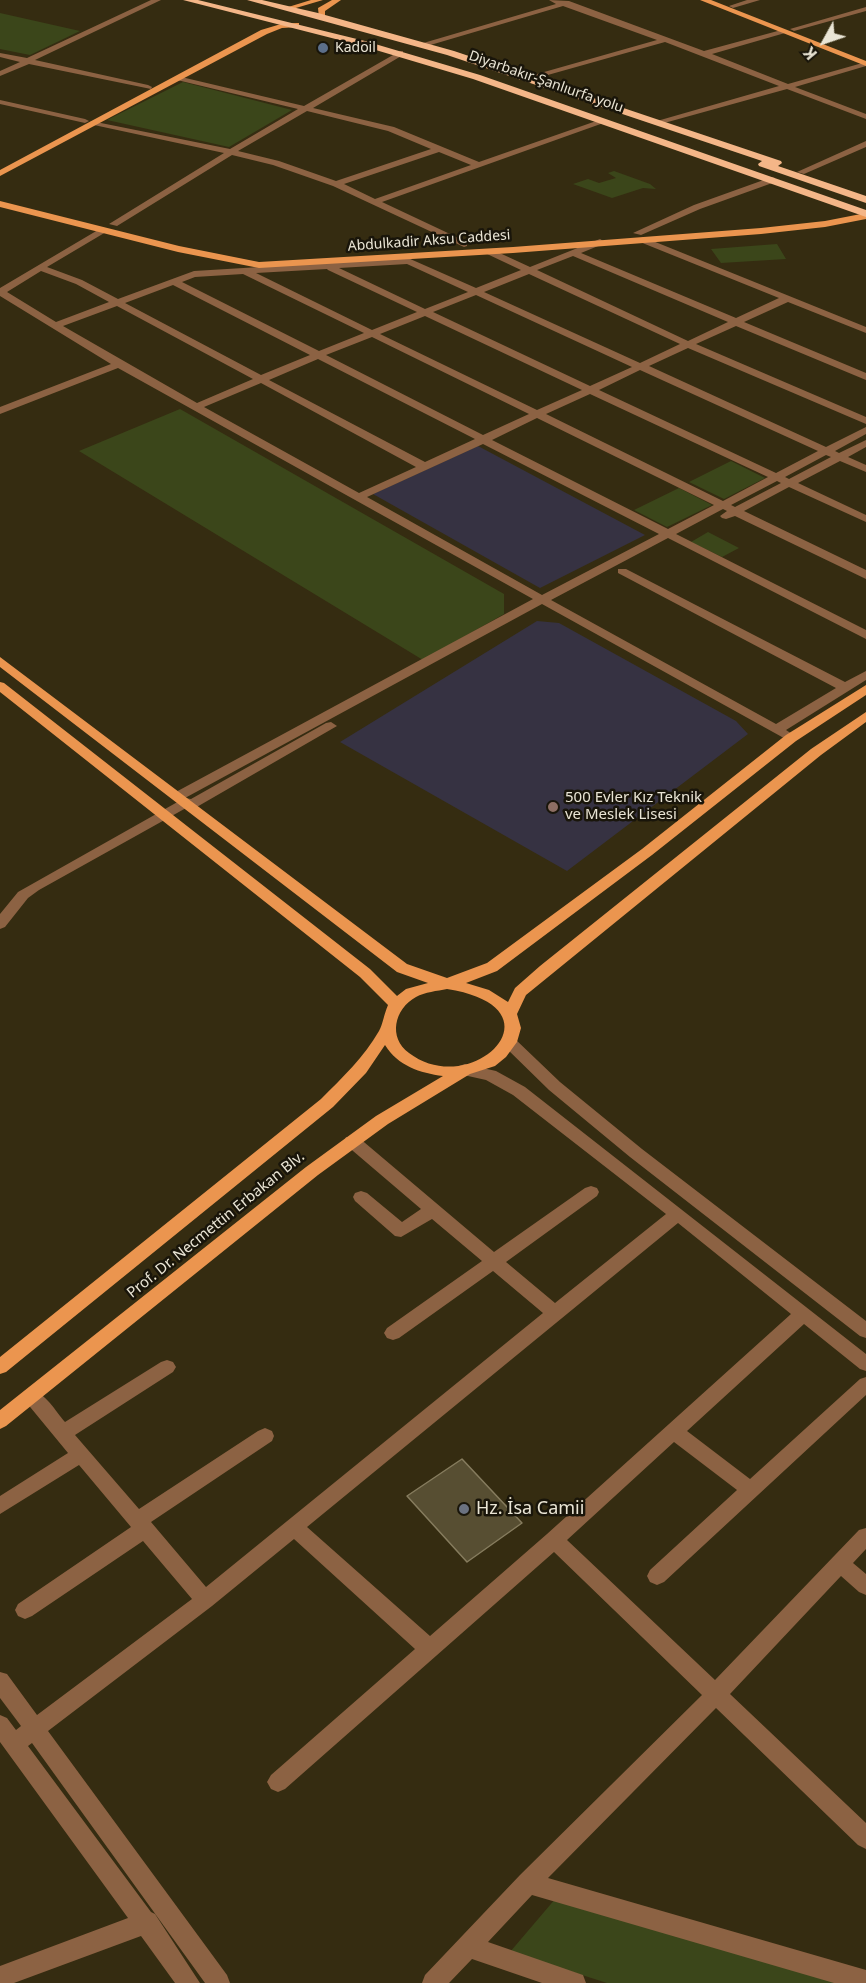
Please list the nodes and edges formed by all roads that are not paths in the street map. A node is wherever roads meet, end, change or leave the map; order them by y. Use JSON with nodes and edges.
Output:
{"nodes":[{"id":1,"x":157,"y":0,"type":"edge"},
{"id":2,"x":187,"y":0,"type":"edge"},
{"id":3,"x":211,"y":0,"type":"edge"},
{"id":4,"x":231,"y":0,"type":"edge"},
{"id":5,"x":251,"y":0,"type":"edge"},
{"id":6,"x":337,"y":0,"type":"edge"},
{"id":7,"x":553,"y":0,"type":"edge"},
{"id":8,"x":578,"y":0,"type":"edge"},
{"id":9,"x":704,"y":0,"type":"edge"},
{"id":10,"x":718,"y":0,"type":"edge"},
{"id":11,"x":756,"y":0,"type":"edge"},
{"id":12,"x":317,"y":1,"type":"edge"},
{"id":13,"x":328,"y":3,"type":"junction"},
{"id":14,"x":564,"y":4,"type":"junction"},
{"id":15,"x":734,"y":6,"type":"junction"},
{"id":16,"x":289,"y":8,"type":"junction"},
{"id":17,"x":866,"y":9,"type":"edge"},
{"id":18,"x":322,"y":16,"type":"junction"},
{"id":19,"x":262,"y":17,"type":"junction"},
{"id":20,"x":296,"y":25,"type":"junction"},
{"id":21,"x":794,"y":29,"type":"junction"},
{"id":22,"x":782,"y":31,"type":"junction"},
{"id":23,"x":665,"y":40,"type":"junction"},
{"id":24,"x":424,"y":44,"type":"junction"},
{"id":25,"x":400,"y":53,"type":"junction"},
{"id":26,"x":704,"y":54,"type":"junction"},
{"id":27,"x":0,"y":55,"type":"edge"},
{"id":28,"x":27,"y":61,"type":"junction"},
{"id":29,"x":865,"y":62,"type":"edge"},
{"id":30,"x":0,"y":74,"type":"edge"},
{"id":31,"x":180,"y":78,"type":"junction"},
{"id":32,"x":533,"y":78,"type":"junction"},
{"id":33,"x":786,"y":86,"type":"junction"},
{"id":34,"x":148,"y":87,"type":"junction"},
{"id":35,"x":0,"y":102,"type":"edge"},
{"id":36,"x":304,"y":109,"type":"junction"},
{"id":37,"x":866,"y":117,"type":"edge"},
{"id":38,"x":84,"y":121,"type":"junction"},
{"id":39,"x":605,"y":121,"type":"junction"},
{"id":40,"x":94,"y":123,"type":"junction"},
{"id":41,"x":660,"y":123,"type":"junction"},
{"id":42,"x":866,"y":144,"type":"edge"},
{"id":43,"x":439,"y":149,"type":"junction"},
{"id":44,"x":231,"y":152,"type":"junction"},
{"id":45,"x":0,"y":165,"type":"edge"},
{"id":46,"x":480,"y":166,"type":"junction"},
{"id":47,"x":801,"y":172,"type":"junction"},
{"id":48,"x":0,"y":173,"type":"edge"},
{"id":49,"x":772,"y":180,"type":"junction"},
{"id":50,"x":336,"y":184,"type":"junction"},
{"id":51,"x":0,"y":195,"type":"edge"},
{"id":52,"x":866,"y":195,"type":"edge"},
{"id":53,"x":866,"y":200,"type":"edge"},
{"id":54,"x":375,"y":202,"type":"junction"},
{"id":55,"x":0,"y":204,"type":"edge"},
{"id":56,"x":844,"y":207,"type":"junction"},
{"id":57,"x":866,"y":209,"type":"edge"},
{"id":58,"x":866,"y":215,"type":"edge"},
{"id":59,"x":834,"y":217,"type":"junction"},
{"id":60,"x":114,"y":224,"type":"junction"},
{"id":61,"x":103,"y":230,"type":"junction"},
{"id":62,"x":641,"y":236,"type":"junction"},
{"id":63,"x":600,"y":243,"type":"junction"},
{"id":64,"x":464,"y":244,"type":"junction"},
{"id":65,"x":488,"y":251,"type":"junction"},
{"id":66,"x":573,"y":253,"type":"junction"},
{"id":67,"x":327,"y":264,"type":"junction"},
{"id":68,"x":40,"y":268,"type":"junction"},
{"id":69,"x":244,"y":271,"type":"junction"},
{"id":70,"x":528,"y":272,"type":"junction"},
{"id":71,"x":175,"y":282,"type":"junction"},
{"id":72,"x":0,"y":292,"type":"edge"},
{"id":73,"x":475,"y":292,"type":"junction"},
{"id":74,"x":788,"y":298,"type":"junction"},
{"id":75,"x":120,"y":303,"type":"junction"},
{"id":76,"x":425,"y":312,"type":"junction"},
{"id":77,"x":735,"y":321,"type":"junction"},
{"id":78,"x":54,"y":326,"type":"junction"},
{"id":79,"x":866,"y":330,"type":"edge"},
{"id":80,"x":372,"y":334,"type":"junction"},
{"id":81,"x":687,"y":344,"type":"junction"},
{"id":82,"x":316,"y":356,"type":"junction"},
{"id":83,"x":119,"y":363,"type":"junction"},
{"id":84,"x":638,"y":366,"type":"junction"},
{"id":85,"x":866,"y":376,"type":"edge"},
{"id":86,"x":260,"y":379,"type":"junction"},
{"id":87,"x":590,"y":389,"type":"junction"},
{"id":88,"x":196,"y":407,"type":"junction"},
{"id":89,"x":1,"y":410,"type":"edge"},
{"id":90,"x":537,"y":414,"type":"junction"},
{"id":91,"x":866,"y":421,"type":"edge"},
{"id":92,"x":866,"y":430,"type":"edge"},
{"id":93,"x":482,"y":439,"type":"junction"},
{"id":94,"x":866,"y":442,"type":"edge"},
{"id":95,"x":833,"y":454,"type":"junction"},
{"id":96,"x":423,"y":466,"type":"junction"},
{"id":97,"x":866,"y":469,"type":"edge"},
{"id":98,"x":777,"y":477,"type":"junction"},
{"id":99,"x":789,"y":483,"type":"junction"},
{"id":100,"x":359,"y":497,"type":"junction"},
{"id":101,"x":730,"y":509,"type":"junction"},
{"id":102,"x":866,"y":519,"type":"edge"},
{"id":103,"x":674,"y":538,"type":"junction"},
{"id":104,"x":621,"y":571,"type":"junction"},
{"id":105,"x":866,"y":575,"type":"edge"},
{"id":106,"x":548,"y":602,"type":"junction"},
{"id":107,"x":866,"y":636,"type":"edge"},
{"id":108,"x":0,"y":661,"type":"edge"},
{"id":109,"x":866,"y":675,"type":"edge"},
{"id":110,"x":0,"y":687,"type":"edge"},
{"id":111,"x":844,"y":687,"type":"junction"},
{"id":112,"x":866,"y":689,"type":"edge"},
{"id":113,"x":866,"y":716,"type":"edge"},
{"id":114,"x":776,"y":730,"type":"junction"},
{"id":115,"x":791,"y":738,"type":"junction"},
{"id":116,"x":185,"y":801,"type":"junction"},
{"id":117,"x":163,"y":815,"type":"junction"},
{"id":118,"x":0,"y":924,"type":"edge"},
{"id":119,"x":447,"y":984,"type":"junction"},
{"id":120,"x":396,"y":1004,"type":"junction"},
{"id":121,"x":509,"y":1014,"type":"junction"},
{"id":122,"x":387,"y":1031,"type":"junction"},
{"id":123,"x":509,"y":1042,"type":"junction"},
{"id":124,"x":465,"y":1070,"type":"junction"},
{"id":125,"x":352,"y":1141,"type":"junction"},
{"id":126,"x":591,"y":1192,"type":"dead end"},
{"id":127,"x":361,"y":1197,"type":"dead end"},
{"id":128,"x":433,"y":1210,"type":"junction"},
{"id":129,"x":678,"y":1214,"type":"junction"},
{"id":130,"x":495,"y":1262,"type":"junction"},
{"id":131,"x":556,"y":1314,"type":"junction"},
{"id":132,"x":803,"y":1314,"type":"junction"},
{"id":133,"x":866,"y":1331,"type":"edge"},
{"id":134,"x":393,"y":1333,"type":"dead end"},
{"id":135,"x":866,"y":1364,"type":"edge"},
{"id":136,"x":0,"y":1367,"type":"edge"},
{"id":137,"x":167,"y":1367,"type":"dead end"},
{"id":138,"x":866,"y":1384,"type":"edge"},
{"id":139,"x":32,"y":1397,"type":"junction"},
{"id":140,"x":0,"y":1421,"type":"edge"},
{"id":141,"x":674,"y":1432,"type":"junction"},
{"id":142,"x":63,"y":1433,"type":"junction"},
{"id":143,"x":265,"y":1436,"type":"dead end"},
{"id":144,"x":81,"y":1454,"type":"junction"},
{"id":145,"x":751,"y":1490,"type":"junction"},
{"id":146,"x":0,"y":1506,"type":"edge"},
{"id":147,"x":141,"y":1525,"type":"junction"},
{"id":148,"x":294,"y":1527,"type":"junction"},
{"id":149,"x":866,"y":1536,"type":"edge"},
{"id":150,"x":554,"y":1540,"type":"junction"},
{"id":151,"x":840,"y":1563,"type":"junction"},
{"id":152,"x":657,"y":1576,"type":"dead end"},
{"id":153,"x":866,"y":1586,"type":"edge"},
{"id":154,"x":205,"y":1600,"type":"junction"},
{"id":155,"x":25,"y":1610,"type":"dead end"},
{"id":156,"x":430,"y":1649,"type":"junction"},
{"id":157,"x":0,"y":1681,"type":"edge"},
{"id":158,"x":715,"y":1695,"type":"junction"},
{"id":159,"x":0,"y":1725,"type":"edge"},
{"id":160,"x":35,"y":1729,"type":"junction"},
{"id":161,"x":14,"y":1744,"type":"junction"},
{"id":162,"x":278,"y":1782,"type":"dead end"},
{"id":163,"x":866,"y":1838,"type":"edge"},
{"id":164,"x":528,"y":1883,"type":"junction"},
{"id":165,"x":147,"y":1922,"type":"junction"},
{"id":166,"x":468,"y":1946,"type":"junction"},
{"id":167,"x":0,"y":1977,"type":"edge"},
{"id":168,"x":866,"y":1980,"type":"edge"},
{"id":169,"x":189,"y":1983,"type":"edge"},
{"id":170,"x":219,"y":1983,"type":"edge"},
{"id":171,"x":433,"y":1983,"type":"edge"},
{"id":172,"x":574,"y":1983,"type":"edge"}],
"edges":[{"from":1,"to":28,"type":"street"},
{"from":2,"to":19,"type":"highway"},
{"from":3,"to":57,"type":"highway","name":"Diyarbakır-Şanlıurfa yolu"},
{"from":4,"to":53,"type":"highway","name":"Diyarbakır-Şanlıurfa yolu"},
{"from":5,"to":16,"type":"highway"},
{"from":6,"to":13,"type":"main road"},
{"from":7,"to":14,"type":"street"},
{"from":8,"to":14,"type":"street"},
{"from":9,"to":22,"type":"main road"},
{"from":10,"to":15,"type":"main road"},
{"from":11,"to":15,"type":"street"},
{"from":12,"to":13,"type":"main road"},
{"from":12,"to":16,"type":"main road"},
{"from":13,"to":18,"type":"main road"},
{"from":14,"to":23,"type":"street"},
{"from":14,"to":24,"type":"street"},
{"from":15,"to":21,"type":"main road"},
{"from":16,"to":18,"type":"highway"},
{"from":17,"to":21,"type":"street"},
{"from":18,"to":24,"type":"highway"},
{"from":19,"to":20,"type":"highway"},
{"from":19,"to":34,"type":"main road"},
{"from":20,"to":25,"type":"highway"},
{"from":20,"to":31,"type":"main road"},
{"from":21,"to":29,"type":"main road"},
{"from":22,"to":26,"type":"street"},
{"from":22,"to":29,"type":"main road"},
{"from":23,"to":26,"type":"street"},
{"from":23,"to":32,"type":"street"},
{"from":24,"to":32,"type":"highway"},
{"from":25,"to":36,"type":"street"},
{"from":25,"to":39,"type":"highway"},
{"from":26,"to":33,"type":"street"},
{"from":27,"to":28,"type":"street"},
{"from":28,"to":30,"type":"street"},
{"from":28,"to":34,"type":"street"},
{"from":29,"to":33,"type":"street"},
{"from":31,"to":36,"type":"street"},
{"from":31,"to":40,"type":"main road"},
{"from":32,"to":41,"type":"highway"},
{"from":33,"to":37,"type":"street"},
{"from":33,"to":41,"type":"street"},
{"from":34,"to":38,"type":"main road"},
{"from":35,"to":38,"type":"street"},
{"from":36,"to":43,"type":"street"},
{"from":36,"to":44,"type":"street"},
{"from":38,"to":45,"type":"main road"},
{"from":39,"to":46,"type":"street"},
{"from":39,"to":49,"type":"highway"},
{"from":40,"to":44,"type":"street"},
{"from":40,"to":48,"type":"main road"},
{"from":41,"to":47,"type":"highway"},
{"from":42,"to":47,"type":"street"},
{"from":43,"to":46,"type":"street"},
{"from":43,"to":50,"type":"street"},
{"from":44,"to":50,"type":"street"},
{"from":44,"to":60,"type":"street"},
{"from":46,"to":54,"type":"street"},
{"from":47,"to":52,"type":"highway"},
{"from":49,"to":56,"type":"highway"},
{"from":49,"to":62,"type":"street"},
{"from":50,"to":54,"type":"street"},
{"from":51,"to":60,"type":"main road","name":"Abdulkadir Aksu Caddesi"},
{"from":54,"to":64,"type":"street"},
{"from":55,"to":61,"type":"main road","name":"Abdulkadir Aksu Caddesi"},
{"from":56,"to":58,"type":"highway"},
{"from":56,"to":59,"type":"main road","name":"Abdulkadir Aksu Caddesi"},
{"from":58,"to":59,"type":"main road","name":"Abdulkadir Aksu Caddesi"},
{"from":59,"to":62,"type":"main road","name":"Abdulkadir Aksu Caddesi"},
{"from":60,"to":64,"type":"main road","name":"Abdulkadir Aksu Caddesi"},
{"from":61,"to":67,"type":"main road","name":"Abdulkadir Aksu Caddesi"},
{"from":61,"to":68,"type":"street"},
{"from":62,"to":63,"type":"main road","name":"Abdulkadir Aksu Caddesi"},
{"from":62,"to":64,"type":"main road","name":"Abdulkadir Aksu Caddesi"},
{"from":62,"to":74,"type":"street"},
{"from":63,"to":65,"type":"main road","name":"Abdulkadir Aksu Caddesi"},
{"from":63,"to":66,"type":"street"},
{"from":65,"to":67,"type":"main road","name":"Abdulkadir Aksu Caddesi"},
{"from":65,"to":70,"type":"street"},
{"from":66,"to":70,"type":"street"},
{"from":66,"to":77,"type":"street"},
{"from":67,"to":69,"type":"street"},
{"from":67,"to":73,"type":"street"},
{"from":67,"to":76,"type":"street"},
{"from":68,"to":72,"type":"street"},
{"from":68,"to":75,"type":"street"},
{"from":69,"to":71,"type":"street"},
{"from":69,"to":80,"type":"street"},
{"from":70,"to":73,"type":"street"},
{"from":70,"to":81,"type":"street"},
{"from":71,"to":75,"type":"street"},
{"from":71,"to":82,"type":"street"},
{"from":72,"to":78,"type":"street"},
{"from":73,"to":76,"type":"street"},
{"from":73,"to":84,"type":"street"},
{"from":74,"to":77,"type":"street"},
{"from":74,"to":79,"type":"street"},
{"from":75,"to":78,"type":"street"},
{"from":75,"to":86,"type":"street"},
{"from":76,"to":80,"type":"street"},
{"from":76,"to":87,"type":"street"},
{"from":77,"to":81,"type":"street"},
{"from":77,"to":85,"type":"street"},
{"from":78,"to":83,"type":"street"},
{"from":80,"to":82,"type":"street"},
{"from":80,"to":90,"type":"street"},
{"from":81,"to":84,"type":"street"},
{"from":81,"to":91,"type":"street"},
{"from":82,"to":86,"type":"street"},
{"from":82,"to":93,"type":"street"},
{"from":83,"to":88,"type":"street"},
{"from":83,"to":89,"type":"street"},
{"from":84,"to":87,"type":"street"},
{"from":84,"to":95,"type":"street"},
{"from":86,"to":88,"type":"street"},
{"from":86,"to":96,"type":"street"},
{"from":87,"to":90,"type":"street"},
{"from":87,"to":98,"type":"street"},
{"from":88,"to":100,"type":"street"},
{"from":90,"to":93,"type":"street"},
{"from":90,"to":101,"type":"street"},
{"from":92,"to":95,"type":"street"},
{"from":93,"to":96,"type":"street"},
{"from":93,"to":103,"type":"street"},
{"from":94,"to":95,"type":"street"},
{"from":95,"to":97,"type":"street"},
{"from":95,"to":98,"type":"street"},
{"from":95,"to":99,"type":"street"},
{"from":96,"to":100,"type":"street"},
{"from":98,"to":99,"type":"street"},
{"from":98,"to":101,"type":"street"},
{"from":99,"to":101,"type":"street"},
{"from":99,"to":102,"type":"street"},
{"from":100,"to":106,"type":"street"},
{"from":101,"to":103,"type":"street"},
{"from":101,"to":105,"type":"street"},
{"from":103,"to":104,"type":"street"},
{"from":103,"to":106,"type":"street"},
{"from":103,"to":107,"type":"street"},
{"from":104,"to":106,"type":"street"},
{"from":104,"to":111,"type":"street"},
{"from":106,"to":114,"type":"street"},
{"from":106,"to":116,"type":"street"},
{"from":108,"to":116,"type":"main road"},
{"from":109,"to":111,"type":"street"},
{"from":110,"to":117,"type":"main road"},
{"from":111,"to":114,"type":"street"},
{"from":112,"to":115,"type":"main road"},
{"from":113,"to":121,"type":"main road"},
{"from":114,"to":115,"type":"street"},
{"from":115,"to":119,"type":"main road"},
{"from":116,"to":117,"type":"street"},
{"from":116,"to":119,"type":"main road"},
{"from":117,"to":118,"type":"street"},
{"from":117,"to":120,"type":"main road"},
{"from":119,"to":120,"type":"main road"},
{"from":119,"to":121,"type":"main road"},
{"from":120,"to":122,"type":"main road"},
{"from":121,"to":123,"type":"main road"},
{"from":122,"to":124,"type":"main road"},
{"from":122,"to":136,"type":"main road","name":"Prof. Dr. Necmettin Erbakan Blv."},
{"from":123,"to":124,"type":"main road"},
{"from":123,"to":133,"type":"street"},
{"from":124,"to":125,"type":"main road","name":"Prof. Dr. Necmettin Erbakan Blv."},
{"from":124,"to":129,"type":"street"},
{"from":125,"to":128,"type":"street"},
{"from":125,"to":139,"type":"main road","name":"Prof. Dr. Necmettin Erbakan Blv."},
{"from":126,"to":130,"type":"street"},
{"from":127,"to":128,"type":"street"},
{"from":128,"to":130,"type":"street"},
{"from":129,"to":131,"type":"street"},
{"from":129,"to":132,"type":"street"},
{"from":130,"to":131,"type":"street"},
{"from":130,"to":134,"type":"street"},
{"from":131,"to":148,"type":"street"},
{"from":132,"to":135,"type":"street"},
{"from":132,"to":141,"type":"street"},
{"from":137,"to":142,"type":"street"},
{"from":138,"to":145,"type":"street"},
{"from":139,"to":140,"type":"main road","name":"Prof. Dr. Necmettin Erbakan Blv."},
{"from":139,"to":142,"type":"street"},
{"from":141,"to":145,"type":"street"},
{"from":141,"to":150,"type":"street"},
{"from":142,"to":144,"type":"street"},
{"from":143,"to":147,"type":"street"},
{"from":144,"to":146,"type":"street"},
{"from":144,"to":147,"type":"street"},
{"from":145,"to":152,"type":"street"},
{"from":147,"to":154,"type":"street"},
{"from":147,"to":155,"type":"street"},
{"from":148,"to":154,"type":"street"},
{"from":148,"to":156,"type":"street"},
{"from":149,"to":151,"type":"street"},
{"from":150,"to":156,"type":"street"},
{"from":150,"to":158,"type":"street"},
{"from":151,"to":153,"type":"street"},
{"from":151,"to":158,"type":"street"},
{"from":154,"to":160,"type":"street"},
{"from":156,"to":162,"type":"street"},
{"from":157,"to":160,"type":"street"},
{"from":158,"to":163,"type":"street"},
{"from":158,"to":164,"type":"street"},
{"from":159,"to":161,"type":"street"},
{"from":160,"to":161,"type":"street"},
{"from":160,"to":170,"type":"street"},
{"from":161,"to":165,"type":"street"},
{"from":164,"to":166,"type":"street"},
{"from":164,"to":168,"type":"street"},
{"from":165,"to":167,"type":"street"},
{"from":165,"to":169,"type":"street"},
{"from":166,"to":171,"type":"street"},
{"from":166,"to":172,"type":"street"}]}
